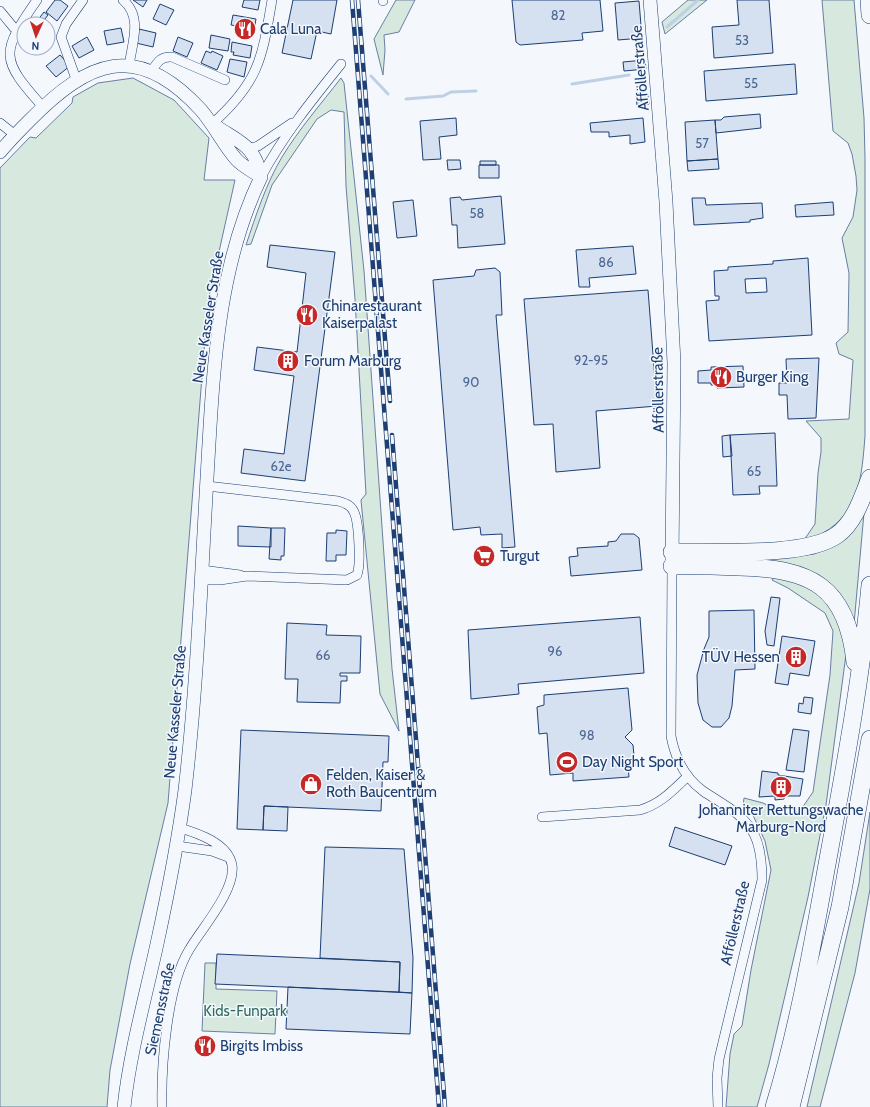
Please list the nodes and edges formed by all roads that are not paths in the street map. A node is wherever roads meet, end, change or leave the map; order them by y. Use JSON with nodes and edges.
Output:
{"nodes":[{"id":1,"x":37,"y":0,"type":"edge"},
{"id":2,"x":84,"y":0,"type":"edge"},
{"id":3,"x":123,"y":0,"type":"edge"},
{"id":4,"x":272,"y":0,"type":"edge"},
{"id":5,"x":650,"y":0,"type":"edge"},
{"id":6,"x":868,"y":0,"type":"edge"},
{"id":7,"x":0,"y":11,"type":"edge"},
{"id":8,"x":870,"y":15,"type":"edge"},
{"id":9,"x":14,"y":28,"type":"junction"},
{"id":10,"x":341,"y":64,"type":"dead end"},
{"id":11,"x":129,"y":66,"type":"junction"},
{"id":12,"x":151,"y":72,"type":"junction"},
{"id":13,"x":76,"y":79,"type":"junction"},
{"id":14,"x":225,"y":80,"type":"dead end"},
{"id":15,"x":43,"y":107,"type":"junction"},
{"id":16,"x":298,"y":119,"type":"junction"},
{"id":17,"x":0,"y":123,"type":"edge"},
{"id":18,"x":212,"y":124,"type":"junction"},
{"id":19,"x":14,"y":135,"type":"junction"},
{"id":20,"x":248,"y":149,"type":"junction"},
{"id":21,"x":0,"y":152,"type":"edge"},
{"id":22,"x":261,"y":177,"type":"junction"},
{"id":23,"x":870,"y":478,"type":"edge"},
{"id":24,"x":207,"y":486,"type":"junction"},
{"id":25,"x":672,"y":559,"type":"junction"},
{"id":26,"x":202,"y":575,"type":"junction"},
{"id":27,"x":870,"y":585,"type":"edge"},
{"id":28,"x":857,"y":688,"type":"junction"},
{"id":29,"x":870,"y":739,"type":"edge"},
{"id":30,"x":688,"y":776,"type":"junction"},
{"id":31,"x":542,"y":817,"type":"dead end"},
{"id":32,"x":180,"y":828,"type":"junction"},
{"id":33,"x":177,"y":846,"type":"junction"},
{"id":34,"x":229,"y":858,"type":"junction"},
{"id":35,"x":124,"y":1107,"type":"edge"},
{"id":36,"x":162,"y":1107,"type":"edge"},
{"id":37,"x":718,"y":1107,"type":"edge"},
{"id":38,"x":774,"y":1107,"type":"edge"},
{"id":39,"x":791,"y":1107,"type":"edge"}],
"edges":[{"from":1,"to":9,"type":"street"},
{"from":2,"to":13,"type":"street"},
{"from":3,"to":11,"type":"street"},
{"from":4,"to":18,"type":"street"},
{"from":5,"to":25,"type":"main road","name":"Afföllerstraße"},
{"from":6,"to":8,"type":"highway"},
{"from":7,"to":9,"type":"street"},
{"from":9,"to":15,"type":"street"},
{"from":10,"to":16,"type":"street","name":"Neue Kasseler Straße"},
{"from":11,"to":12,"type":"main road"},
{"from":11,"to":13,"type":"main road"},
{"from":12,"to":14,"type":"street"},
{"from":12,"to":18,"type":"main road"},
{"from":13,"to":15,"type":"main road"},
{"from":15,"to":19,"type":"main road"},
{"from":16,"to":20,"type":"street"},
{"from":16,"to":22,"type":"street","name":"Neue Kasseler Straße"},
{"from":17,"to":19,"type":"street"},
{"from":18,"to":20,"type":"main road"},
{"from":18,"to":22,"type":"main road"},
{"from":19,"to":21,"type":"main road"},
{"from":20,"to":22,"type":"main road"},
{"from":22,"to":24,"type":"main road","name":"Neue Kasseler Straße"},
{"from":23,"to":25,"type":"highway"},
{"from":24,"to":26,"type":"main road","name":"Neue Kasseler Straße"},
{"from":24,"to":26,"type":"street"},
{"from":25,"to":28,"type":"highway"},
{"from":25,"to":30,"type":"street","name":"Afföllerstraße"},
{"from":26,"to":32,"type":"main road","name":"Neue Kasseler Straße"},
{"from":27,"to":28,"type":"highway"},
{"from":28,"to":38,"type":"highway"},
{"from":29,"to":39,"type":"highway"},
{"from":30,"to":31,"type":"street"},
{"from":30,"to":37,"type":"street","name":"Afföllerstraße"},
{"from":32,"to":33,"type":"main road","name":"Neue Kasseler Straße"},
{"from":32,"to":34,"type":"street"},
{"from":33,"to":34,"type":"street"},
{"from":33,"to":35,"type":"main road","name":"Neue Kasseler Straße"},
{"from":34,"to":36,"type":"street","name":"Siemensstraße"}]}
